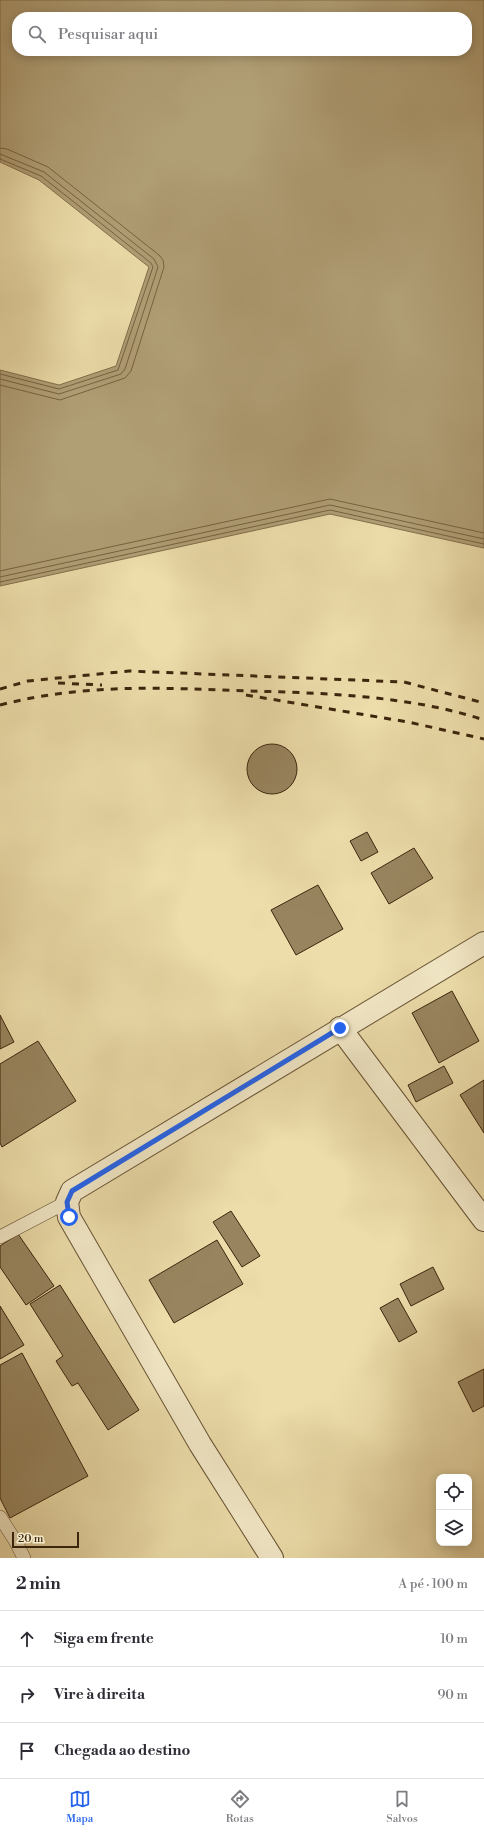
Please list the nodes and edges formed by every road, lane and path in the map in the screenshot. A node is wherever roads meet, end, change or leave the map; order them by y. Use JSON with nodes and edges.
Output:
{"nodes":[{"id":1,"x":484,"y":943,"type":"edge"},
{"id":2,"x":340,"y":1028,"type":"junction"},
{"id":3,"x":67,"y":1202,"type":"junction"},
{"id":4,"x":484,"y":1220,"type":"edge"},
{"id":5,"x":0,"y":1237,"type":"edge"},
{"id":6,"x":0,"y":1518,"type":"edge"},
{"id":7,"x":24,"y":1558,"type":"edge"},
{"id":8,"x":272,"y":1558,"type":"edge"}],
"edges":[{"from":1,"to":2,"type":"street"},
{"from":2,"to":3,"type":"street"},
{"from":2,"to":4,"type":"street"},
{"from":3,"to":5,"type":"lane"},
{"from":3,"to":8,"type":"street"},
{"from":6,"to":7,"type":"lane"}]}
